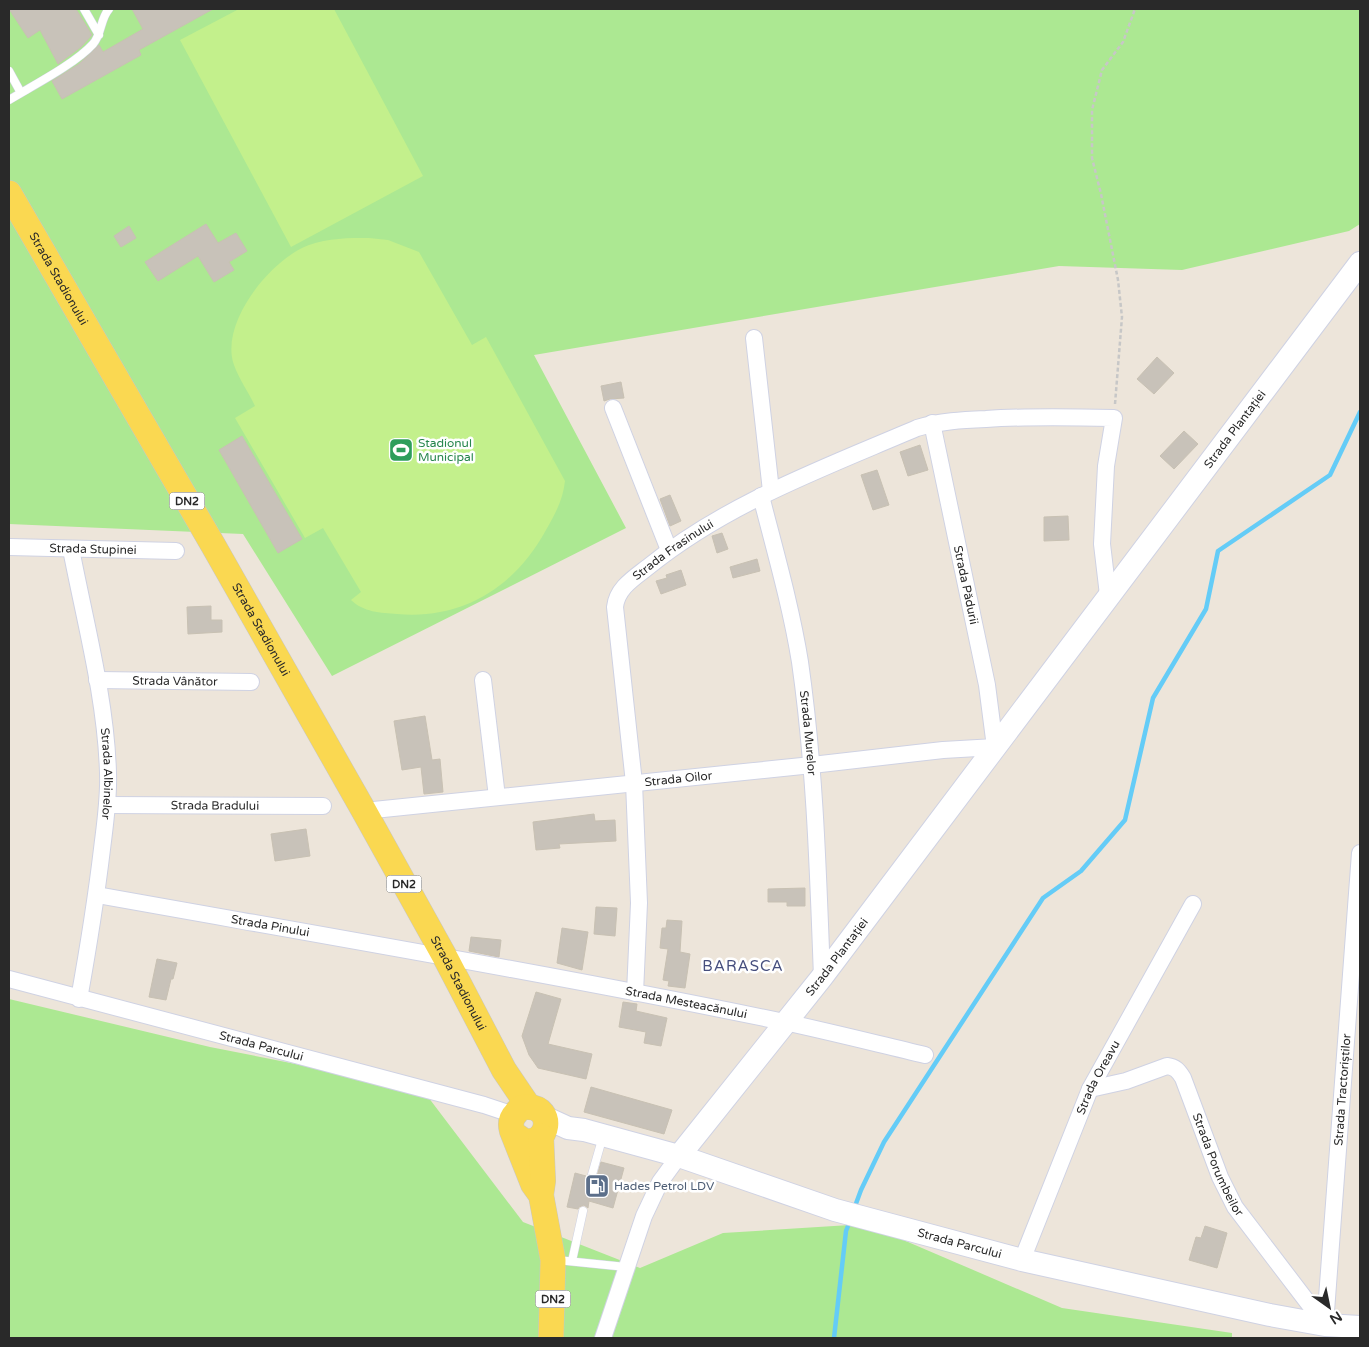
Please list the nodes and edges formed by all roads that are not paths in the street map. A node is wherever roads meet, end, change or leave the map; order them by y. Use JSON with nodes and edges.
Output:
{"nodes":[{"id":1,"x":84,"y":9,"type":"edge"},
{"id":2,"x":109,"y":9,"type":"edge"},
{"id":3,"x":99,"y":35,"type":"junction"},
{"id":4,"x":9,"y":71,"type":"edge"},
{"id":5,"x":21,"y":93,"type":"junction"},
{"id":6,"x":9,"y":100,"type":"edge"},
{"id":7,"x":9,"y":192,"type":"edge"},
{"id":8,"x":1360,"y":263,"type":"edge"},
{"id":9,"x":754,"y":338,"type":"dead end"},
{"id":10,"x":613,"y":408,"type":"dead end"},
{"id":11,"x":932,"y":423,"type":"junction"},
{"id":12,"x":766,"y":493,"type":"junction"},
{"id":13,"x":9,"y":547,"type":"edge"},
{"id":14,"x":71,"y":549,"type":"junction"},
{"id":15,"x":669,"y":550,"type":"junction"},
{"id":16,"x":176,"y":551,"type":"dead end"},
{"id":17,"x":1108,"y":595,"type":"junction"},
{"id":18,"x":97,"y":680,"type":"junction"},
{"id":19,"x":483,"y":680,"type":"dead end"},
{"id":20,"x":251,"y":682,"type":"dead end"},
{"id":21,"x":995,"y":747,"type":"junction"},
{"id":22,"x":812,"y":765,"type":"junction"},
{"id":23,"x":634,"y":783,"type":"junction"},
{"id":24,"x":497,"y":797,"type":"junction"},
{"id":25,"x":107,"y":805,"type":"junction"},
{"id":26,"x":323,"y":806,"type":"dead end"},
{"id":27,"x":364,"y":811,"type":"junction"},
{"id":28,"x":1360,"y":853,"type":"edge"},
{"id":29,"x":97,"y":896,"type":"junction"},
{"id":30,"x":1193,"y":904,"type":"dead end"},
{"id":31,"x":445,"y":957,"type":"junction"},
{"id":32,"x":822,"y":977,"type":"junction"},
{"id":33,"x":9,"y":979,"type":"edge"},
{"id":34,"x":635,"y":993,"type":"junction"},
{"id":35,"x":80,"y":999,"type":"junction"},
{"id":36,"x":786,"y":1023,"type":"junction"},
{"id":37,"x":924,"y":1055,"type":"dead end"},
{"id":38,"x":1090,"y":1089,"type":"junction"},
{"id":39,"x":534,"y":1123,"type":"junction"},
{"id":40,"x":603,"y":1136,"type":"junction"},
{"id":41,"x":679,"y":1156,"type":"junction"},
{"id":42,"x":591,"y":1178,"type":"dead end"},
{"id":43,"x":583,"y":1211,"type":"dead end"},
{"id":44,"x":562,"y":1260,"type":"junction"},
{"id":45,"x":1022,"y":1260,"type":"junction"},
{"id":46,"x":626,"y":1267,"type":"junction"},
{"id":47,"x":1325,"y":1325,"type":"junction"},
{"id":48,"x":1360,"y":1327,"type":"edge"},
{"id":49,"x":551,"y":1338,"type":"edge"},
{"id":50,"x":603,"y":1338,"type":"edge"}],
"edges":[{"from":1,"to":3,"type":"lane"},
{"from":2,"to":3,"type":"lane"},
{"from":3,"to":5,"type":"lane"},
{"from":4,"to":5,"type":"lane"},
{"from":5,"to":6,"type":"lane"},
{"from":7,"to":27,"type":"main road","name":"Strada Stadionului","number":"DN2"},
{"from":8,"to":17,"type":"main road","name":"Strada Plantației"},
{"from":9,"to":12,"type":"street","name":"Strada Murelor"},
{"from":10,"to":15,"type":"street"},
{"from":11,"to":12,"type":"street","name":"Strada Frasinului"},
{"from":11,"to":17,"type":"street","name":"Strada Frasinului"},
{"from":11,"to":21,"type":"street","name":"Strada Pădurii"},
{"from":12,"to":15,"type":"street","name":"Strada Frasinului"},
{"from":12,"to":22,"type":"street","name":"Strada Murelor"},
{"from":13,"to":14,"type":"street","name":"Strada Stupinei"},
{"from":14,"to":16,"type":"street","name":"Strada Stupinei"},
{"from":14,"to":18,"type":"street","name":"Strada Albinelor"},
{"from":15,"to":23,"type":"street","name":"Strada Frasinului"},
{"from":17,"to":21,"type":"main road","name":"Strada Plantației"},
{"from":18,"to":20,"type":"street","name":"Strada Vânător"},
{"from":18,"to":25,"type":"street","name":"Strada Albinelor"},
{"from":19,"to":24,"type":"street"},
{"from":21,"to":22,"type":"street","name":"Strada Oilor"},
{"from":21,"to":32,"type":"main road","name":"Strada Plantației"},
{"from":22,"to":23,"type":"street","name":"Strada Oilor"},
{"from":22,"to":32,"type":"street","name":"Strada Murelor"},
{"from":23,"to":24,"type":"street","name":"Strada Oilor"},
{"from":23,"to":34,"type":"street","name":"Strada Frasinului"},
{"from":24,"to":27,"type":"street","name":"Strada Oilor"},
{"from":25,"to":26,"type":"street","name":"Strada Bradului"},
{"from":25,"to":29,"type":"street","name":"Strada Albinelor"},
{"from":27,"to":31,"type":"main road","name":"Strada Stadionului","number":"DN2"},
{"from":28,"to":47,"type":"street","name":"Strada Tractoriștilor"},
{"from":29,"to":31,"type":"street","name":"Strada Pinului"},
{"from":29,"to":35,"type":"street","name":"Strada Albinelor"},
{"from":30,"to":38,"type":"street","name":"Strada Oreavu"},
{"from":31,"to":34,"type":"street","name":"Strada Mesteacănului"},
{"from":31,"to":39,"type":"main road","name":"Strada Stadionului","number":"DN2"},
{"from":32,"to":36,"type":"main road","name":"Strada Plantației"},
{"from":33,"to":35,"type":"street","name":"Strada Parcului"},
{"from":34,"to":36,"type":"street","name":"Strada Mesteacănului"},
{"from":35,"to":39,"type":"street","name":"Strada Parcului"},
{"from":36,"to":37,"type":"street","name":"Strada Mesteacănului"},
{"from":36,"to":41,"type":"main road","name":"Strada Plantației"},
{"from":38,"to":45,"type":"street","name":"Strada Oreavu"},
{"from":38,"to":47,"type":"street","name":"Strada Porumbeilor"},
{"from":39,"to":40,"type":"main road","name":"Strada Parcului"},
{"from":39,"to":44,"type":"main road","number":"DN2"},
{"from":40,"to":41,"type":"main road","name":"Strada Parcului"},
{"from":40,"to":42,"type":"lane"},
{"from":41,"to":45,"type":"main road","name":"Strada Parcului"},
{"from":41,"to":46,"type":"street","name":"Strada Plantației"},
{"from":43,"to":44,"type":"lane"},
{"from":44,"to":46,"type":"lane"},
{"from":44,"to":49,"type":"main road","number":"DN2"},
{"from":45,"to":47,"type":"main road","name":"Strada Parcului"},
{"from":46,"to":50,"type":"street","name":"Strada Plantației"},
{"from":47,"to":48,"type":"main road","name":"Strada Parcului"}]}
